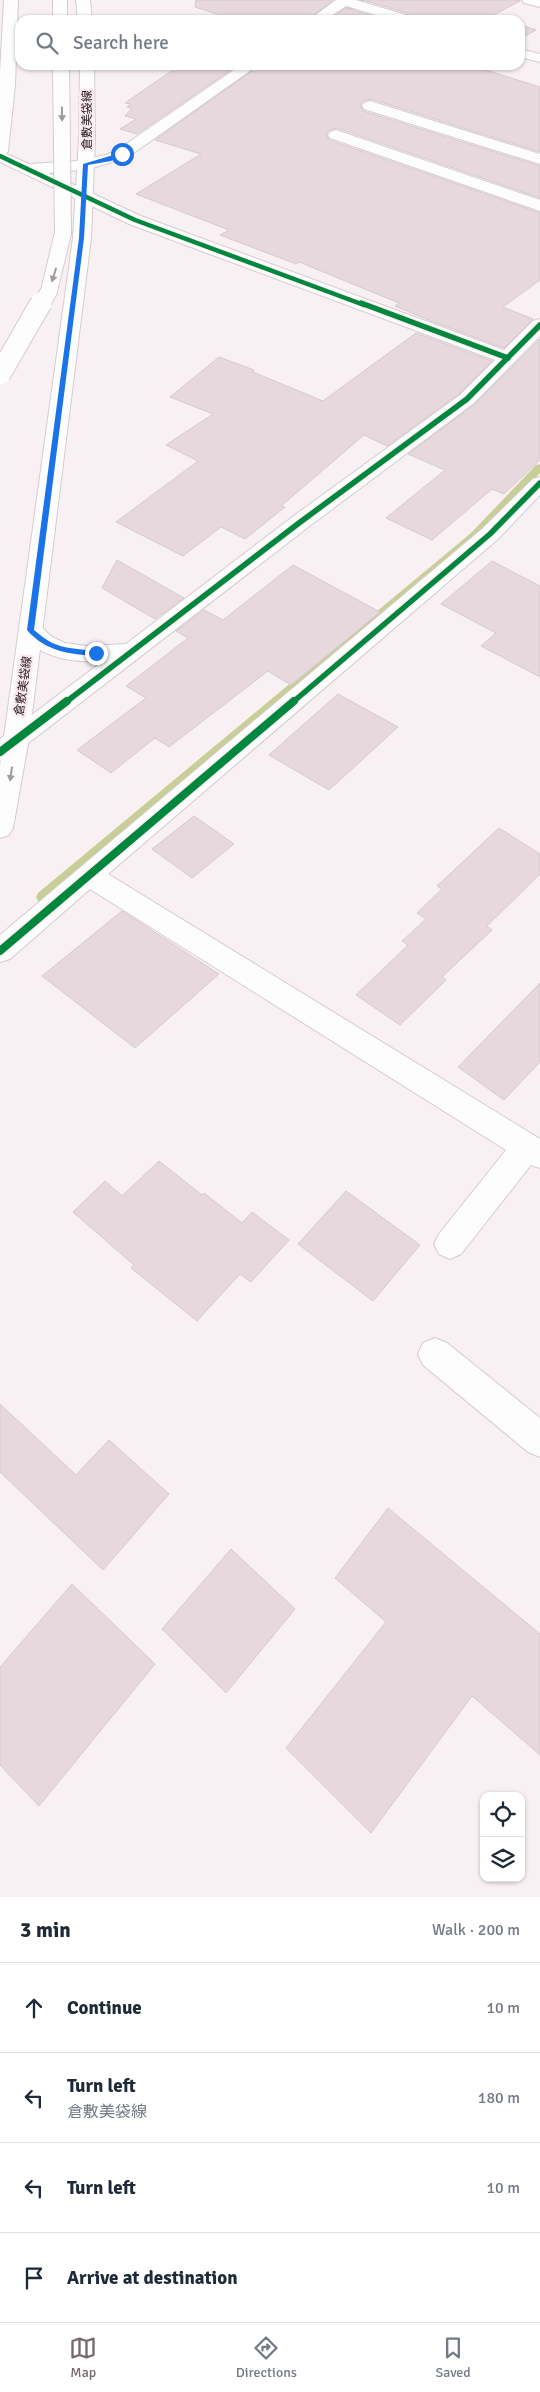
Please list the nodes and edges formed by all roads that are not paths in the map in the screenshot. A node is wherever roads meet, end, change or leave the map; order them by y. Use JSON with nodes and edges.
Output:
{"nodes":[{"id":1,"x":11,"y":0,"type":"edge"},
{"id":2,"x":60,"y":0,"type":"edge"},
{"id":3,"x":83,"y":0,"type":"edge"},
{"id":4,"x":529,"y":0,"type":"edge"},
{"id":5,"x":350,"y":3,"type":"edge"},
{"id":6,"x":540,"y":3,"type":"edge"},
{"id":7,"x":60,"y":15,"type":"edge"},
{"id":8,"x":84,"y":15,"type":"edge"},
{"id":9,"x":326,"y":15,"type":"edge"},
{"id":10,"x":391,"y":15,"type":"edge"},
{"id":11,"x":525,"y":54,"type":"edge"},
{"id":12,"x":540,"y":58,"type":"edge"},
{"id":13,"x":61,"y":70,"type":"edge"},
{"id":14,"x":87,"y":70,"type":"edge"},
{"id":15,"x":244,"y":70,"type":"edge"},
{"id":16,"x":370,"y":106,"type":"dead end"},
{"id":17,"x":336,"y":135,"type":"dead end"},
{"id":18,"x":540,"y":159,"type":"edge"},
{"id":19,"x":7,"y":160,"type":"edge"},
{"id":20,"x":86,"y":164,"type":"junction"},
{"id":21,"x":84,"y":196,"type":"junction"},
{"id":22,"x":540,"y":206,"type":"edge"},
{"id":23,"x":540,"y":325,"type":"edge"},
{"id":24,"x":508,"y":358,"type":"junction"},
{"id":25,"x":0,"y":374,"type":"edge"},
{"id":26,"x":540,"y":483,"type":"edge"},
{"id":27,"x":31,"y":630,"type":"junction"},
{"id":28,"x":131,"y":652,"type":"junction"},
{"id":29,"x":8,"y":745,"type":"edge"},
{"id":30,"x":0,"y":828,"type":"edge"},
{"id":31,"x":88,"y":875,"type":"junction"},
{"id":32,"x":0,"y":951,"type":"edge"},
{"id":33,"x":534,"y":1151,"type":"edge"},
{"id":34,"x":450,"y":1244,"type":"dead end"},
{"id":35,"x":436,"y":1354,"type":"dead end"},
{"id":36,"x":540,"y":1440,"type":"edge"}],
"edges":[{"from":1,"to":19,"type":"main road"},
{"from":2,"to":7,"type":"main road"},
{"from":3,"to":8,"type":"main road"},
{"from":4,"to":6,"type":"main road"},
{"from":5,"to":9,"type":"main road"},
{"from":5,"to":10,"type":"main road"},
{"from":11,"to":12,"type":"main road"},
{"from":13,"to":25,"type":"main road","one_way":true,"bridge":true},
{"from":14,"to":20,"type":"main road","name":"倉敷美袋線"},
{"from":15,"to":20,"type":"main road"},
{"from":16,"to":18,"type":"main road"},
{"from":17,"to":22,"type":"main road"},
{"from":19,"to":20,"type":"main road"},
{"from":19,"to":21,"type":"main road"},
{"from":20,"to":21,"type":"main road","name":"倉敷美袋線"},
{"from":21,"to":24,"type":"main road"},
{"from":21,"to":27,"type":"main road","name":"倉敷美袋線"},
{"from":23,"to":24,"type":"main road"},
{"from":24,"to":28,"type":"main road"},
{"from":26,"to":31,"type":"main road"},
{"from":27,"to":28,"type":"main road"},
{"from":27,"to":29,"type":"main road","name":"倉敷美袋線"},
{"from":28,"to":29,"type":"main road"},
{"from":29,"to":30,"type":"main road","name":"倉敷美袋線","one_way":true},
{"from":31,"to":32,"type":"main road"},
{"from":31,"to":33,"type":"main road"},
{"from":33,"to":34,"type":"main road"},
{"from":35,"to":36,"type":"main road"}]}
